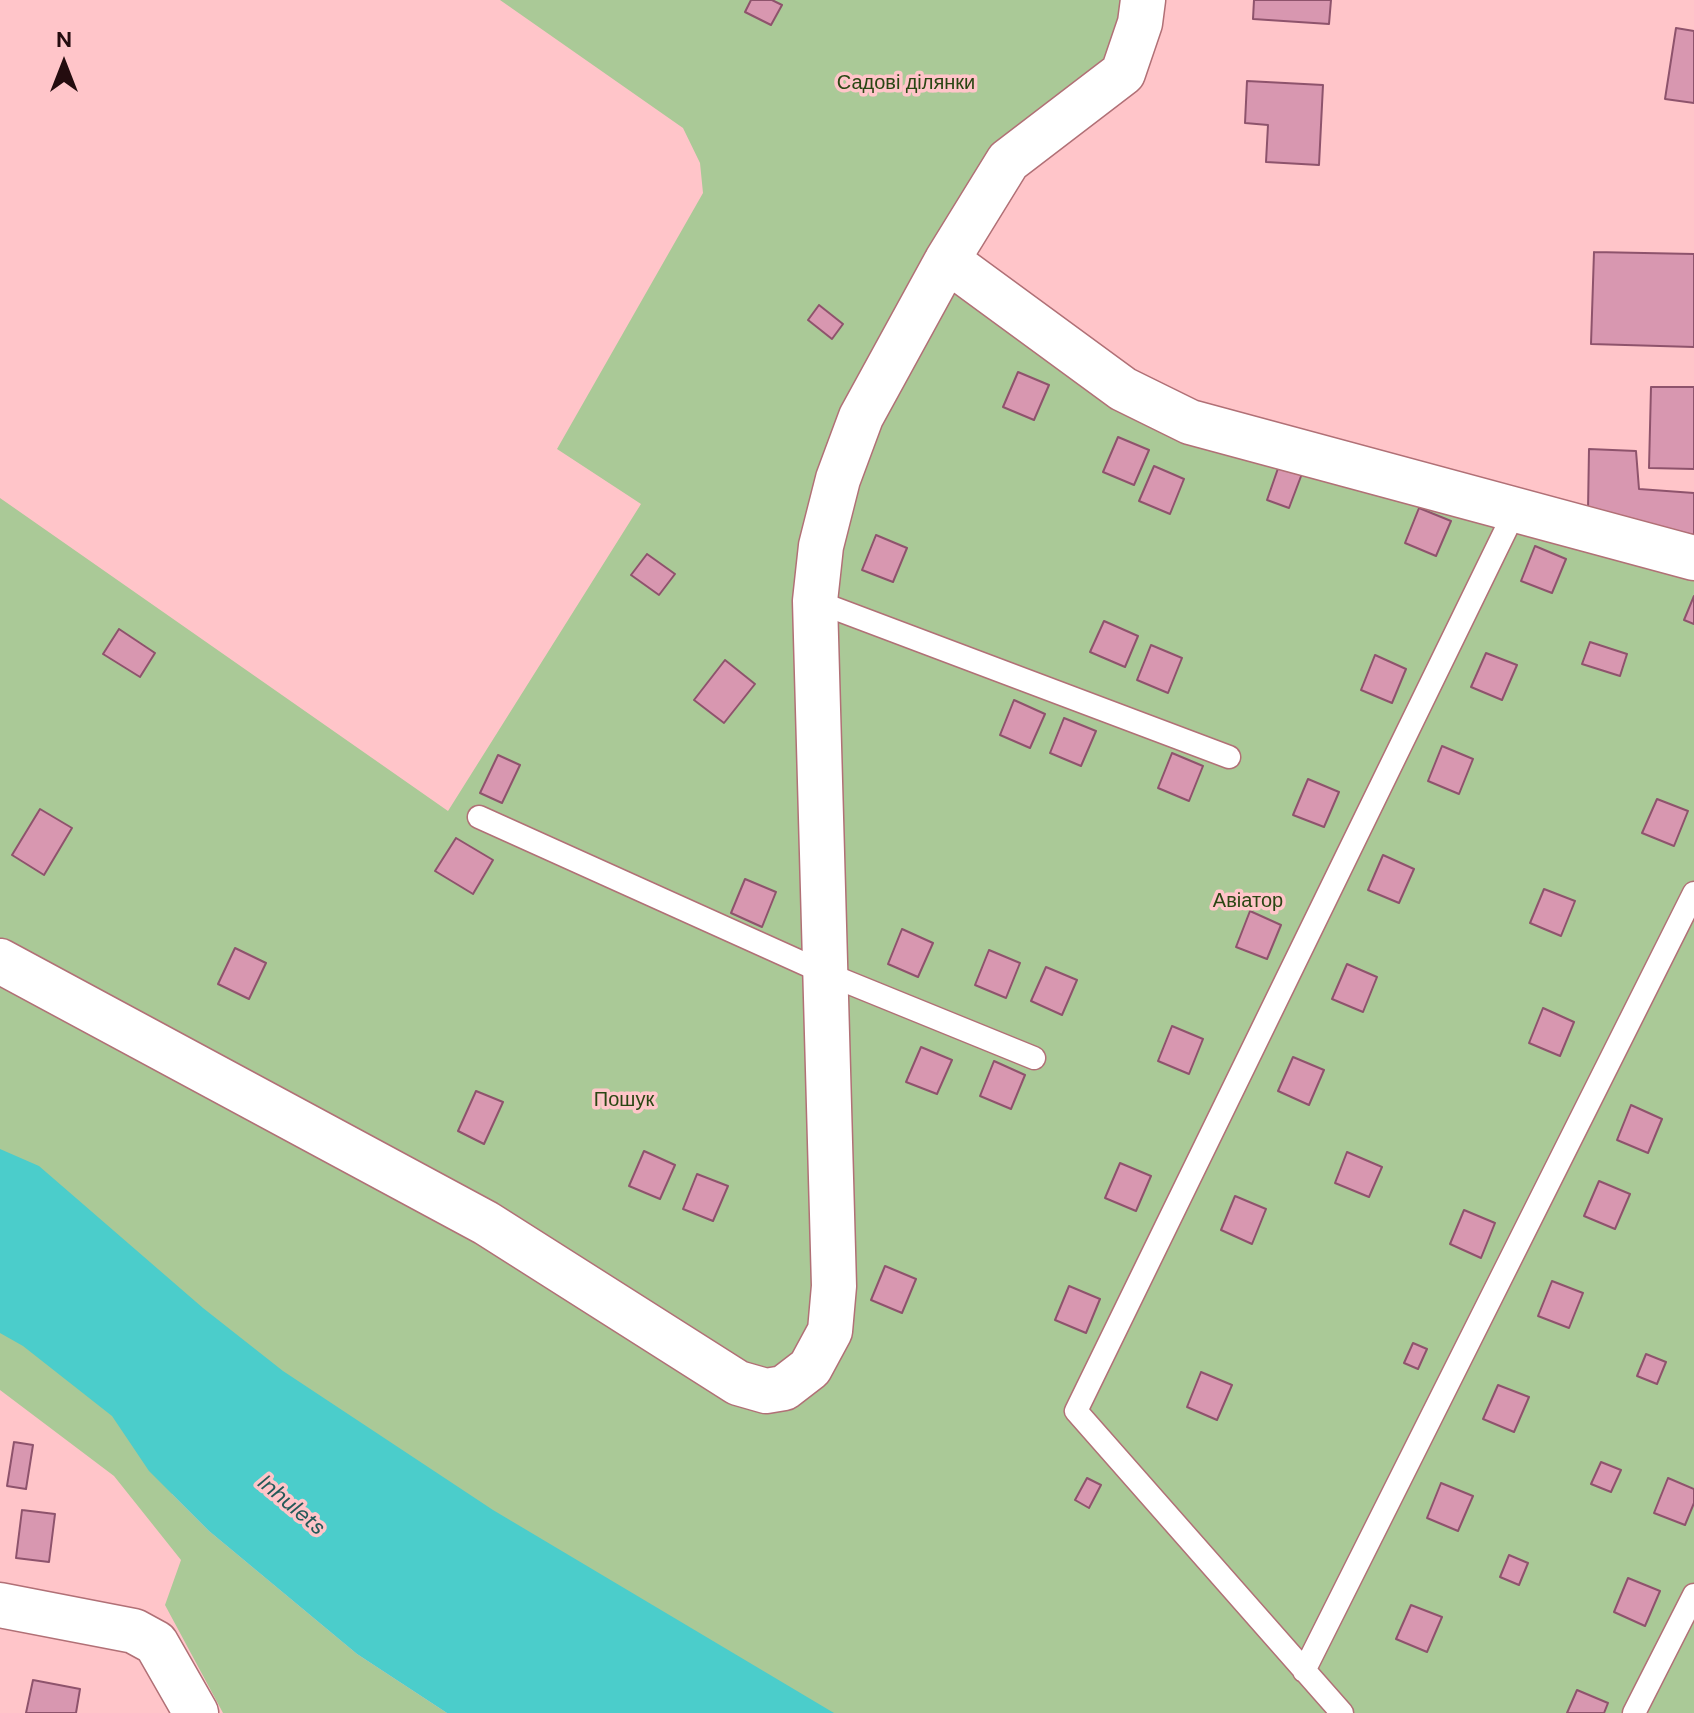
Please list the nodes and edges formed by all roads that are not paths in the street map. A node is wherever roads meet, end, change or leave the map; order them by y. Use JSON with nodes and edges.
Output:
{"nodes":[{"id":1,"x":1143,"y":0,"type":"edge"},
{"id":2,"x":947,"y":260,"type":"junction"},
{"id":3,"x":1516,"y":509,"type":"junction"},
{"id":4,"x":1694,"y":558,"type":"edge"},
{"id":5,"x":815,"y":601,"type":"junction"},
{"id":6,"x":1229,"y":757,"type":"dead end"},
{"id":7,"x":479,"y":817,"type":"dead end"},
{"id":8,"x":1694,"y":893,"type":"edge"},
{"id":9,"x":0,"y":961,"type":"edge"},
{"id":10,"x":825,"y":973,"type":"junction"},
{"id":11,"x":1034,"y":1058,"type":"dead end"},
{"id":12,"x":1694,"y":1595,"type":"edge"},
{"id":13,"x":0,"y":1605,"type":"edge"},
{"id":14,"x":1304,"y":1671,"type":"junction"},
{"id":15,"x":196,"y":1713,"type":"edge"},
{"id":16,"x":1342,"y":1713,"type":"edge"},
{"id":17,"x":1634,"y":1713,"type":"edge"}],
"edges":[{"from":1,"to":2,"type":"street"},
{"from":2,"to":3,"type":"street"},
{"from":2,"to":5,"type":"street"},
{"from":3,"to":4,"type":"street"},
{"from":3,"to":14,"type":"lane"},
{"from":5,"to":6,"type":"lane"},
{"from":5,"to":10,"type":"street"},
{"from":7,"to":10,"type":"lane"},
{"from":8,"to":14,"type":"lane"},
{"from":9,"to":10,"type":"street"},
{"from":10,"to":11,"type":"lane"},
{"from":12,"to":17,"type":"lane"},
{"from":13,"to":15,"type":"street"},
{"from":14,"to":16,"type":"lane"}]}
